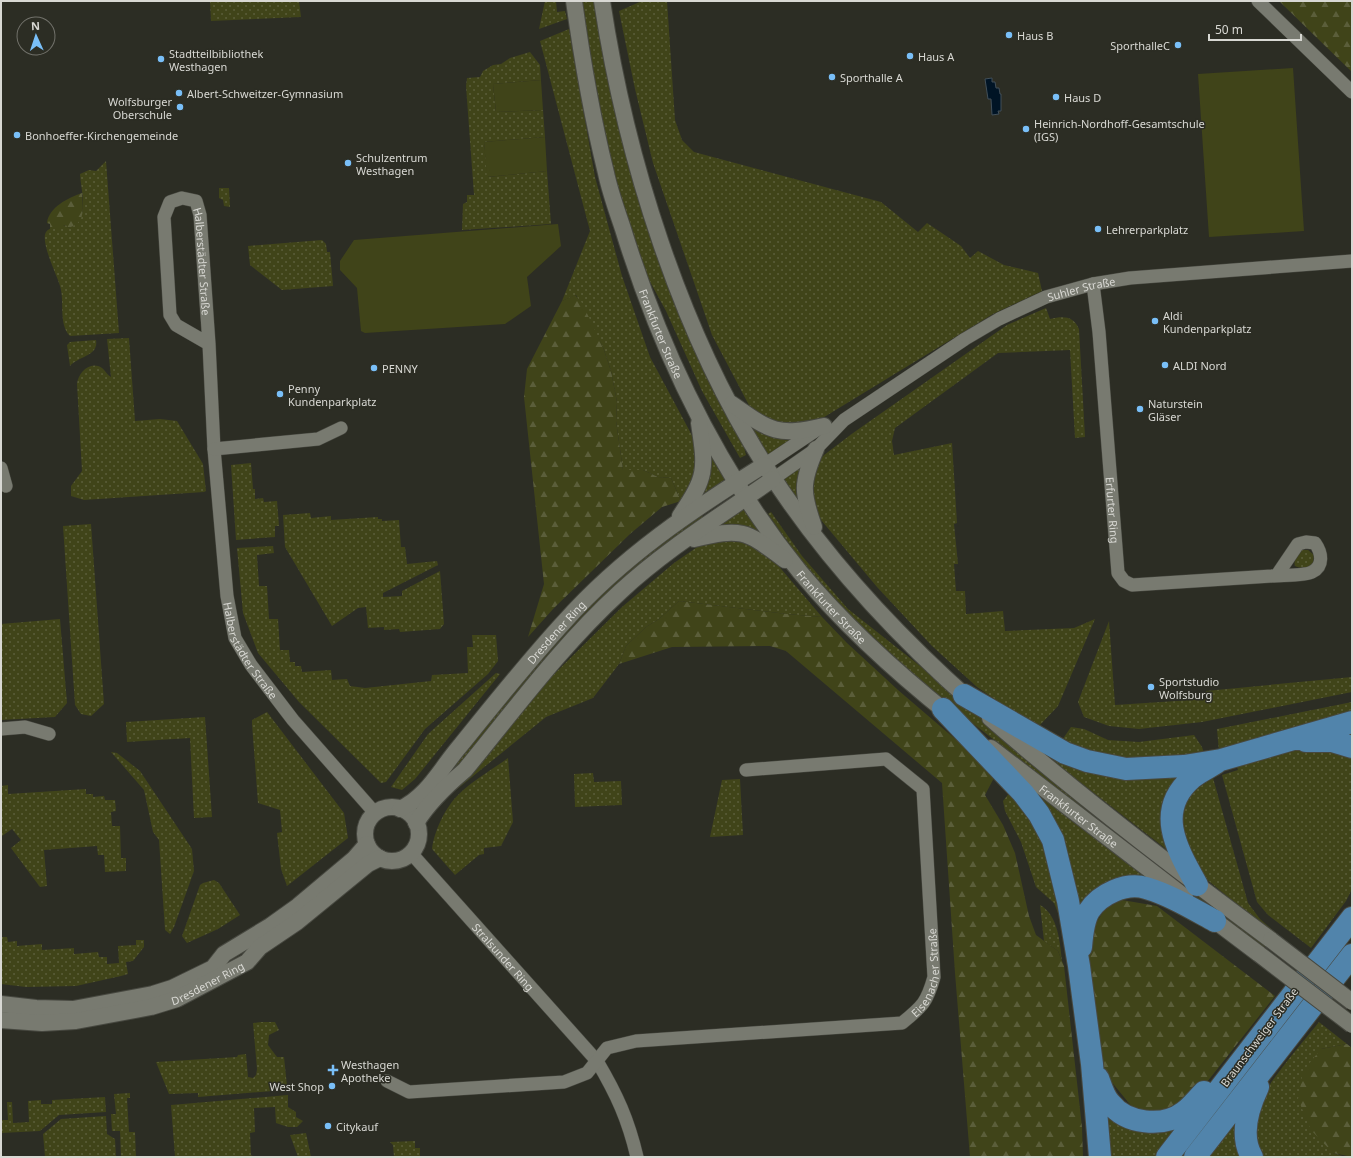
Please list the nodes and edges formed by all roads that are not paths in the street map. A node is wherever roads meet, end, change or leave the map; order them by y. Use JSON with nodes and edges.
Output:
{"nodes":[{"id":1,"x":574,"y":1,"type":"edge"},
{"id":2,"x":602,"y":1,"type":"edge"},
{"id":3,"x":1258,"y":1,"type":"edge"},
{"id":4,"x":1352,"y":92,"type":"edge"},
{"id":5,"x":1352,"y":261,"type":"edge"},
{"id":6,"x":1093,"y":284,"type":"junction"},
{"id":7,"x":209,"y":344,"type":"junction"},
{"id":8,"x":728,"y":401,"type":"junction"},
{"id":9,"x":697,"y":412,"type":"junction"},
{"id":10,"x":844,"y":420,"type":"junction"},
{"id":11,"x":824,"y":426,"type":"junction"},
{"id":12,"x":341,"y":428,"type":"dead end"},
{"id":13,"x":214,"y":449,"type":"junction"},
{"id":14,"x":816,"y":449,"type":"junction"},
{"id":15,"x":764,"y":465,"type":"junction"},
{"id":16,"x":1,"y":468,"type":"edge"},
{"id":17,"x":773,"y":479,"type":"junction"},
{"id":18,"x":737,"y":482,"type":"junction"},
{"id":19,"x":6,"y":486,"type":"dead end"},
{"id":20,"x":747,"y":498,"type":"junction"},
{"id":21,"x":674,"y":524,"type":"junction"},
{"id":22,"x":684,"y":541,"type":"junction"},
{"id":23,"x":819,"y":542,"type":"junction"},
{"id":24,"x":801,"y":572,"type":"junction"},
{"id":25,"x":1277,"y":575,"type":"junction"},
{"id":26,"x":964,"y":695,"type":"junction"},
{"id":27,"x":943,"y":710,"type":"junction"},
{"id":28,"x":1352,"y":722,"type":"edge"},
{"id":29,"x":1,"y":729,"type":"edge"},
{"id":30,"x":49,"y":734,"type":"dead end"},
{"id":31,"x":1283,"y":742,"type":"junction"},
{"id":32,"x":1352,"y":746,"type":"edge"},
{"id":33,"x":1221,"y":760,"type":"junction"},
{"id":34,"x":746,"y":770,"type":"dead end"},
{"id":35,"x":400,"y":809,"type":"junction"},
{"id":36,"x":375,"y":813,"type":"junction"},
{"id":37,"x":416,"y":823,"type":"junction"},
{"id":38,"x":367,"y":844,"type":"junction"},
{"id":39,"x":411,"y":852,"type":"junction"},
{"id":40,"x":380,"y":858,"type":"junction"},
{"id":41,"x":1197,"y":885,"type":"junction"},
{"id":42,"x":1352,"y":908,"type":"edge"},
{"id":43,"x":1352,"y":918,"type":"edge"},
{"id":44,"x":1215,"y":921,"type":"junction"},
{"id":45,"x":1338,"y":935,"type":"junction"},
{"id":46,"x":1352,"y":955,"type":"edge"},
{"id":47,"x":1079,"y":966,"type":"junction"},
{"id":48,"x":1352,"y":1002,"type":"edge"},
{"id":49,"x":1,"y":1004,"type":"edge"},
{"id":50,"x":1,"y":1020,"type":"edge"},
{"id":51,"x":1352,"y":1025,"type":"edge"},
{"id":52,"x":1253,"y":1044,"type":"junction"},
{"id":53,"x":1274,"y":1055,"type":"junction"},
{"id":54,"x":597,"y":1061,"type":"junction"},
{"id":55,"x":1092,"y":1064,"type":"junction"},
{"id":56,"x":387,"y":1081,"type":"dead end"},
{"id":57,"x":637,"y":1157,"type":"edge"},
{"id":58,"x":1100,"y":1157,"type":"edge"},
{"id":59,"x":1167,"y":1157,"type":"edge"},
{"id":60,"x":1195,"y":1157,"type":"edge"},
{"id":61,"x":1252,"y":1157,"type":"edge"}],
"edges":[{"from":1,"to":9,"type":"street","name":"Frankfurter Straße"},
{"from":2,"to":8,"type":"street","name":"Frankfurter Straße"},
{"from":3,"to":4,"type":"street"},
{"from":5,"to":6,"type":"street","name":"Suhler Straße"},
{"from":6,"to":10,"type":"street","name":"Suhler Straße"},
{"from":6,"to":25,"type":"street","name":"Erfurter Ring"},
{"from":7,"to":7,"type":"street","name":"Halberstädter Straße"},
{"from":7,"to":13,"type":"street","name":"Halberstädter Straße"},
{"from":8,"to":11,"type":"street"},
{"from":8,"to":15,"type":"street","name":"Frankfurter Straße"},
{"from":9,"to":18,"type":"street","name":"Frankfurter Straße"},
{"from":9,"to":21,"type":"street"},
{"from":10,"to":11,"type":"street","name":"Suhler Straße"},
{"from":10,"to":14,"type":"street","name":"Suhler Straße"},
{"from":11,"to":15,"type":"street","name":"Suhler Straße"},
{"from":12,"to":13,"type":"street"},
{"from":13,"to":36,"type":"street","name":"Halberstädter Straße"},
{"from":14,"to":17,"type":"street","name":"Suhler Straße"},
{"from":14,"to":23,"type":"street"},
{"from":15,"to":17,"type":"street","name":"Frankfurter Straße"},
{"from":15,"to":18,"type":"street","name":"Dresdener Ring"},
{"from":16,"to":19,"type":"street"},
{"from":17,"to":20,"type":"street","name":"Dresdener Ring"},
{"from":17,"to":23,"type":"street","name":"Frankfurter Straße"},
{"from":18,"to":20,"type":"street","name":"Frankfurter Straße"},
{"from":18,"to":21,"type":"street","name":"Dresdener Ring"},
{"from":20,"to":22,"type":"street","name":"Dresdener Ring"},
{"from":20,"to":24,"type":"street","name":"Frankfurter Straße"},
{"from":21,"to":35,"type":"street","name":"Dresdener Ring"},
{"from":22,"to":24,"type":"street"},
{"from":22,"to":37,"type":"street","name":"Dresdener Ring"},
{"from":23,"to":26,"type":"street","name":"Frankfurter Straße"},
{"from":24,"to":27,"type":"street","name":"Frankfurter Straße"},
{"from":25,"to":25,"type":"street","name":"Erfurter Ring"},
{"from":26,"to":33,"type":"highway"},
{"from":26,"to":41,"type":"street","name":"Frankfurter Straße"},
{"from":27,"to":44,"type":"street","name":"Frankfurter Straße"},
{"from":27,"to":47,"type":"highway"},
{"from":28,"to":31,"type":"highway"},
{"from":29,"to":30,"type":"street"},
{"from":31,"to":32,"type":"highway"},
{"from":31,"to":33,"type":"highway"},
{"from":33,"to":41,"type":"highway"},
{"from":34,"to":54,"type":"street","name":"Eisenacher Straße"},
{"from":35,"to":36,"type":"street","name":"Dresdener Ring"},
{"from":35,"to":37,"type":"street"},
{"from":36,"to":38,"type":"street"},
{"from":37,"to":39,"type":"street"},
{"from":38,"to":40,"type":"street"},
{"from":38,"to":49,"type":"street","name":"Dresdener Ring"},
{"from":39,"to":40,"type":"street"},
{"from":39,"to":54,"type":"street","name":"Stralsunder Ring"},
{"from":40,"to":50,"type":"street","name":"Dresdener Ring"},
{"from":41,"to":48,"type":"street","name":"Frankfurter Straße","bridge":true},
{"from":42,"to":45,"type":"highway"},
{"from":43,"to":45,"type":"highway","name":"Braunschweiger Straße"},
{"from":44,"to":47,"type":"highway"},
{"from":44,"to":51,"type":"street","name":"Frankfurter Straße","bridge":true},
{"from":45,"to":52,"type":"highway","name":"Braunschweiger Straße"},
{"from":46,"to":53,"type":"highway","name":"Braunschweiger Straße"},
{"from":47,"to":55,"type":"highway"},
{"from":52,"to":55,"type":"highway"},
{"from":52,"to":59,"type":"highway","name":"Braunschweiger Straße"},
{"from":53,"to":60,"type":"highway","name":"Braunschweiger Straße"},
{"from":53,"to":61,"type":"highway"},
{"from":54,"to":56,"type":"street"},
{"from":54,"to":57,"type":"street","name":"Stralsunder Ring"},
{"from":55,"to":58,"type":"highway"}]}
